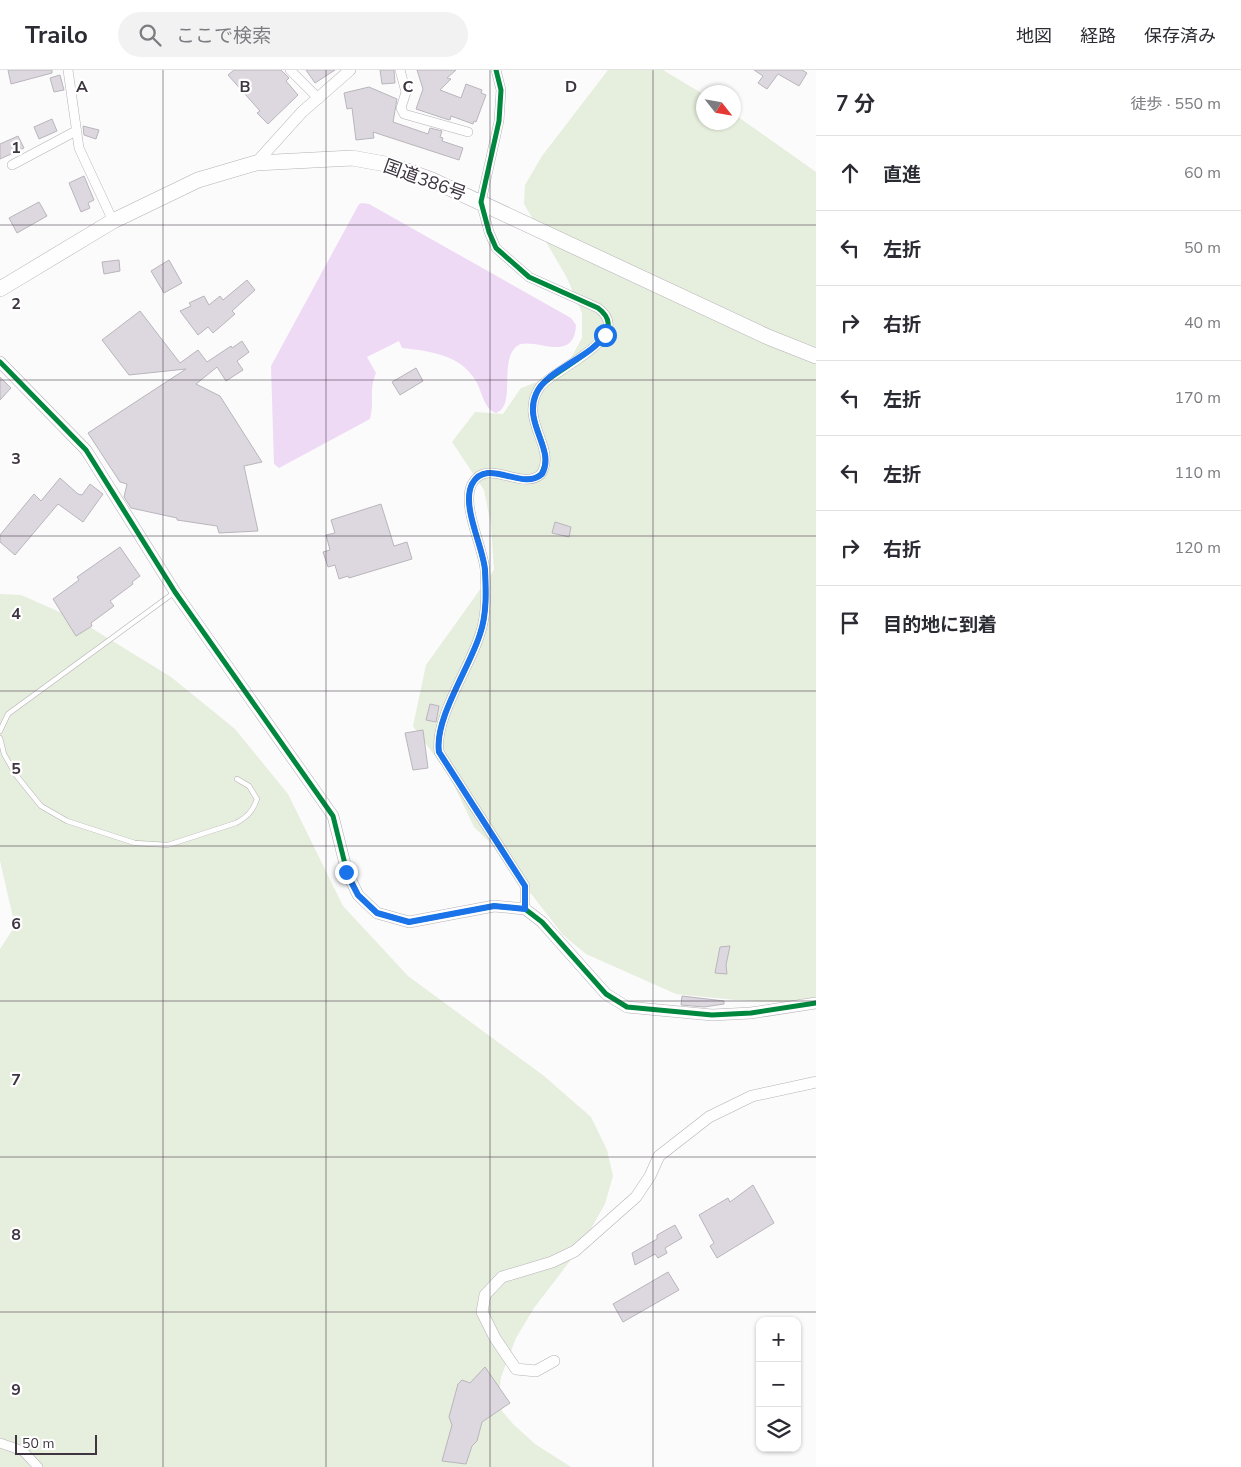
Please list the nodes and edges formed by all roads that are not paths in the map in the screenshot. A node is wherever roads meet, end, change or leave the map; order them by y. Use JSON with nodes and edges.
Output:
{"nodes":[{"id":1,"x":68,"y":70,"type":"edge"},
{"id":2,"x":290,"y":70,"type":"edge"},
{"id":3,"x":350,"y":70,"type":"edge"},
{"id":4,"x":400,"y":70,"type":"edge"},
{"id":5,"x":496,"y":70,"type":"edge"},
{"id":6,"x":319,"y":99,"type":"junction"},
{"id":7,"x":76,"y":131,"type":"junction"},
{"id":8,"x":468,"y":132,"type":"dead end"},
{"id":9,"x":256,"y":163,"type":"junction"},
{"id":10,"x":12,"y":165,"type":"dead end"},
{"id":11,"x":481,"y":202,"type":"junction"},
{"id":12,"x":113,"y":221,"type":"junction"},
{"id":13,"x":0,"y":289,"type":"edge"},
{"id":14,"x":816,"y":356,"type":"edge"},
{"id":15,"x":0,"y":362,"type":"edge"},
{"id":16,"x":175,"y":592,"type":"junction"},
{"id":17,"x":0,"y":731,"type":"edge"},
{"id":18,"x":0,"y":738,"type":"edge"},
{"id":19,"x":237,"y":779,"type":"dead end"},
{"id":20,"x":525,"y":909,"type":"junction"},
{"id":21,"x":816,"y":1003,"type":"edge"},
{"id":22,"x":816,"y":1082,"type":"edge"},
{"id":23,"x":554,"y":1361,"type":"dead end"},
{"id":24,"x":0,"y":1443,"type":"edge"},
{"id":25,"x":38,"y":1467,"type":"edge"}],
"edges":[{"from":1,"to":7,"type":"street"},
{"from":2,"to":6,"type":"street"},
{"from":3,"to":6,"type":"street"},
{"from":4,"to":8,"type":"street"},
{"from":5,"to":11,"type":"street"},
{"from":6,"to":9,"type":"street"},
{"from":7,"to":10,"type":"street"},
{"from":7,"to":12,"type":"street"},
{"from":9,"to":11,"type":"highway","name":"国道386号"},
{"from":9,"to":12,"type":"highway","name":"国道386号"},
{"from":11,"to":14,"type":"highway","name":"国道386号"},
{"from":11,"to":20,"type":"street"},
{"from":12,"to":13,"type":"highway","name":"国道386号"},
{"from":15,"to":16,"type":"street"},
{"from":16,"to":17,"type":"lane"},
{"from":16,"to":20,"type":"street"},
{"from":18,"to":19,"type":"lane"},
{"from":20,"to":21,"type":"street"},
{"from":22,"to":23,"type":"street"},
{"from":24,"to":25,"type":"street"}]}
